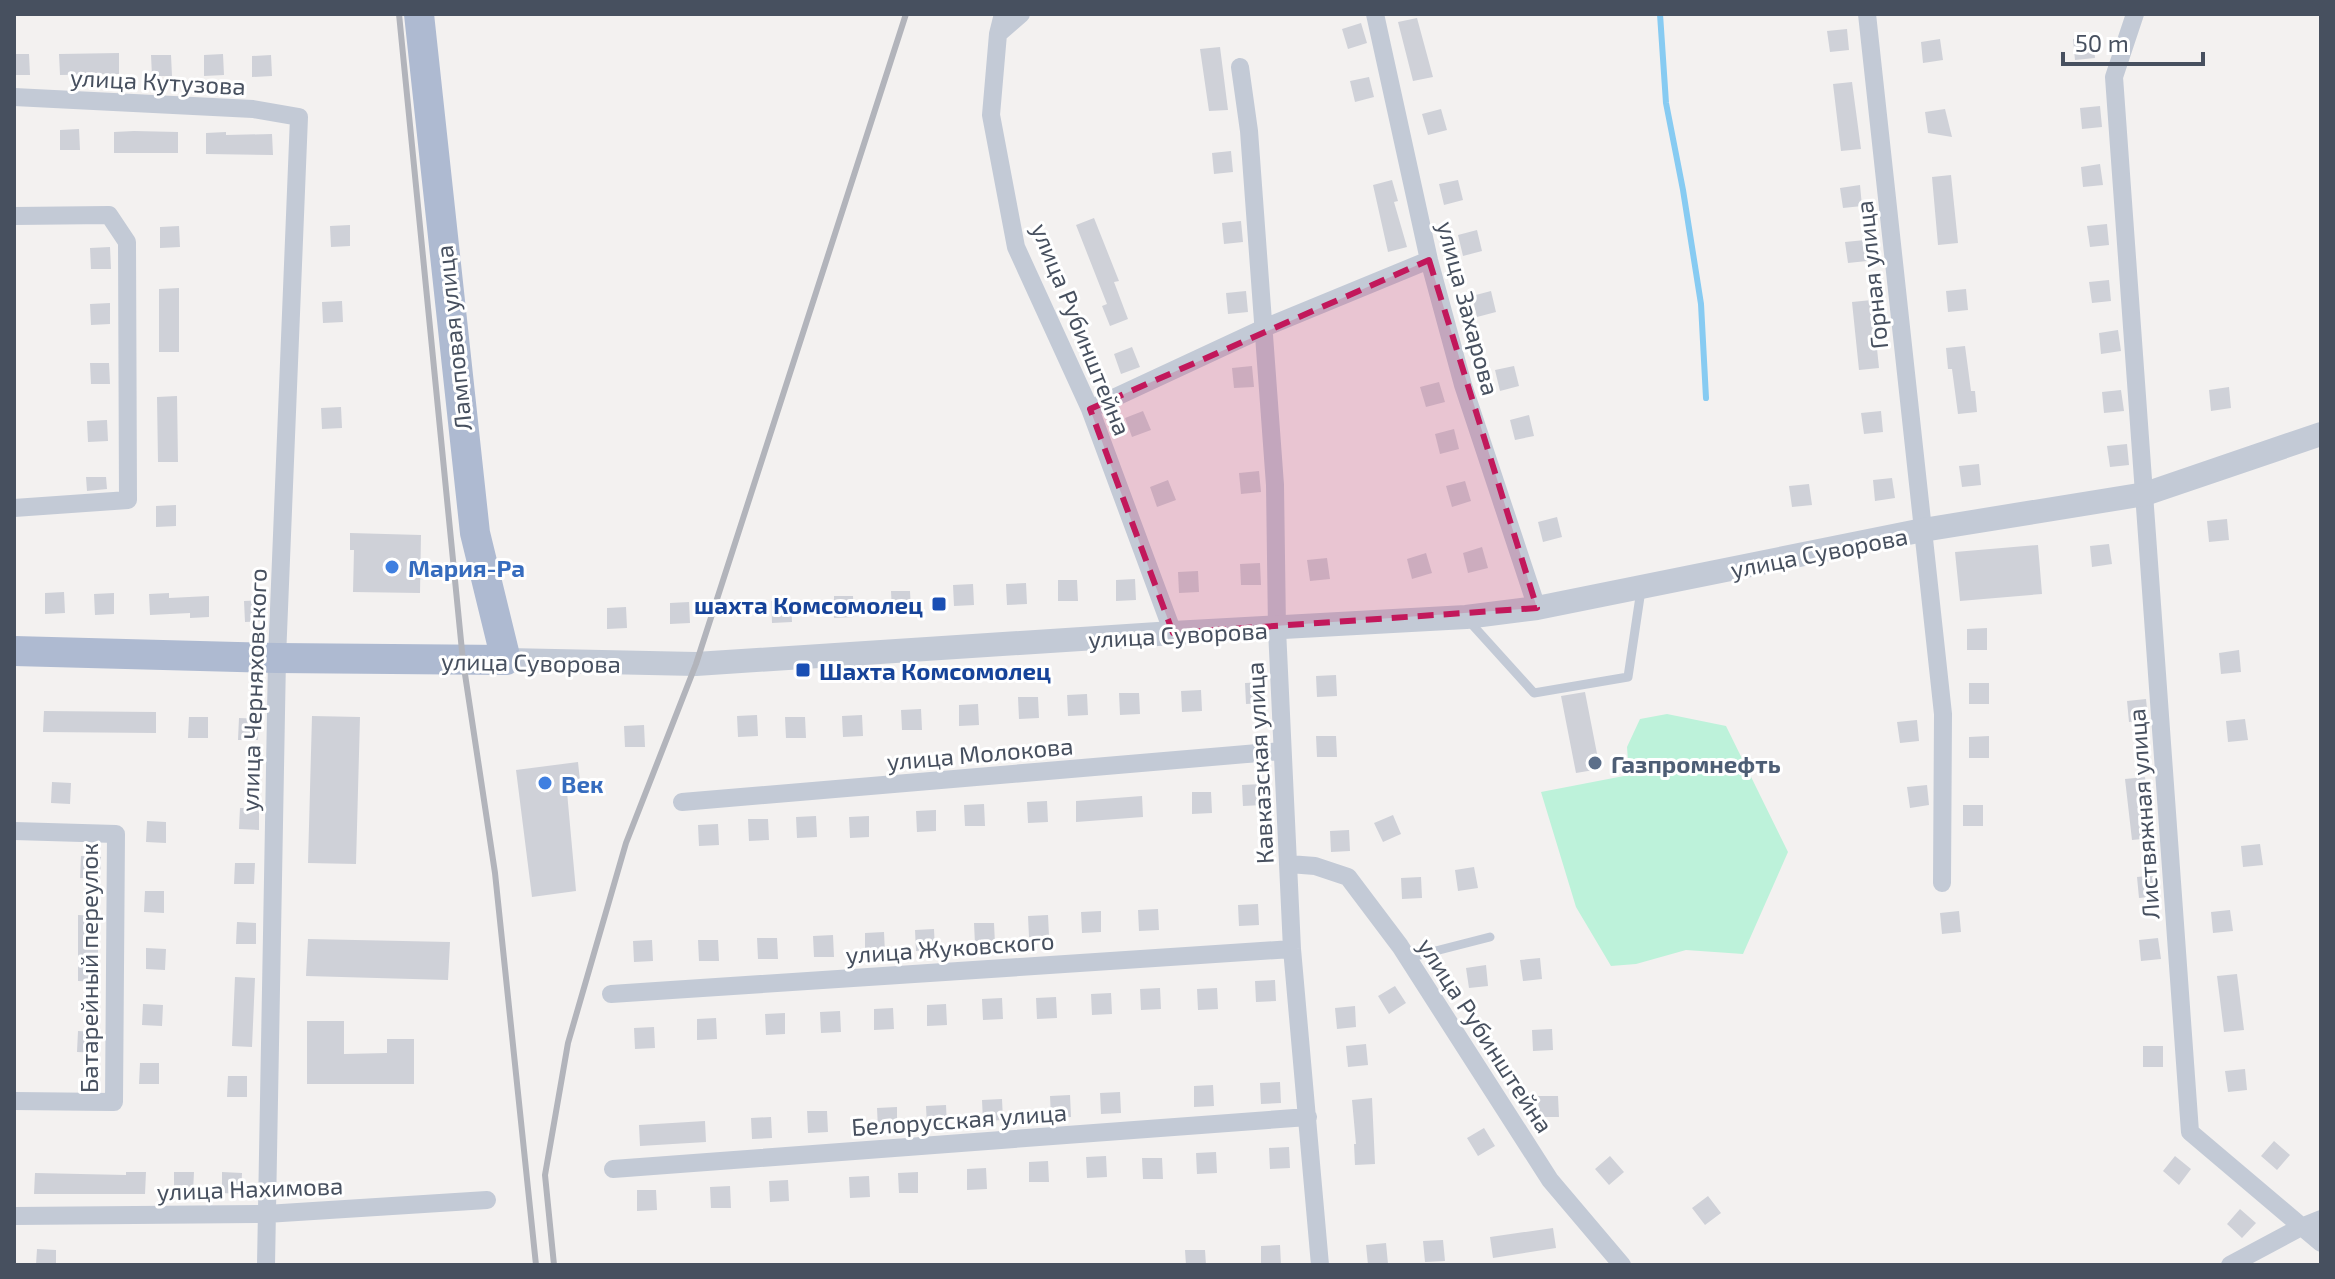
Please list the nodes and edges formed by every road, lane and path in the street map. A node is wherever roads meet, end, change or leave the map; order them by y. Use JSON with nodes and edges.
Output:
{"nodes":[{"id":1,"x":419,"y":14,"type":"edge"},
{"id":2,"x":1003,"y":14,"type":"edge"},
{"id":3,"x":1021,"y":14,"type":"edge"},
{"id":4,"x":1375,"y":14,"type":"edge"},
{"id":5,"x":1867,"y":14,"type":"edge"},
{"id":6,"x":2135,"y":14,"type":"edge"},
{"id":7,"x":998,"y":34,"type":"junction"},
{"id":8,"x":1240,"y":67,"type":"dead end"},
{"id":9,"x":14,"y":97,"type":"edge"},
{"id":10,"x":299,"y":117,"type":"joint"},
{"id":11,"x":14,"y":216,"type":"edge"},
{"id":12,"x":1429,"y":260,"type":"junction"},
{"id":13,"x":1264,"y":328,"type":"junction"},
{"id":14,"x":1090,"y":409,"type":"junction"},
{"id":15,"x":2321,"y":434,"type":"edge"},
{"id":16,"x":2145,"y":494,"type":"junction"},
{"id":17,"x":14,"y":508,"type":"edge"},
{"id":18,"x":1923,"y":530,"type":"junction"},
{"id":19,"x":1642,"y":587,"type":"junction"},
{"id":20,"x":1537,"y":608,"type":"junction"},
{"id":21,"x":1466,"y":617,"type":"junction"},
{"id":22,"x":1277,"y":629,"type":"junction"},
{"id":23,"x":1173,"y":633,"type":"junction"},
{"id":24,"x":14,"y":651,"type":"edge"},
{"id":25,"x":277,"y":658,"type":"junction"},
{"id":26,"x":506,"y":660,"type":"junction"},
{"id":27,"x":1282,"y":751,"type":"junction"},
{"id":28,"x":682,"y":802,"type":"dead end"},
{"id":29,"x":14,"y":831,"type":"edge"},
{"id":30,"x":1289,"y":864,"type":"junction"},
{"id":31,"x":1942,"y":883,"type":"dead end"},
{"id":32,"x":1490,"y":937,"type":"dead end"},
{"id":33,"x":1292,"y":949,"type":"junction"},
{"id":34,"x":1408,"y":958,"type":"junction"},
{"id":35,"x":611,"y":994,"type":"dead end"},
{"id":36,"x":14,"y":1101,"type":"edge"},
{"id":37,"x":1308,"y":1117,"type":"junction"},
{"id":38,"x":613,"y":1169,"type":"dead end"},
{"id":39,"x":487,"y":1200,"type":"dead end"},
{"id":40,"x":266,"y":1214,"type":"junction"},
{"id":41,"x":14,"y":1216,"type":"edge"},
{"id":42,"x":2321,"y":1219,"type":"edge"},
{"id":43,"x":2301,"y":1227,"type":"junction"},
{"id":44,"x":2321,"y":1243,"type":"edge"},
{"id":45,"x":266,"y":1265,"type":"edge"},
{"id":46,"x":1320,"y":1265,"type":"edge"},
{"id":47,"x":1622,"y":1265,"type":"edge"},
{"id":48,"x":2230,"y":1265,"type":"edge"}],
"edges":[{"from":1,"to":26,"type":"main road","name":"Ламповая улица"},
{"from":2,"to":7,"type":"street","name":"улица Рубинштейна"},
{"from":3,"to":7,"type":"street"},
{"from":4,"to":12,"type":"street","name":"улица Захарова"},
{"from":5,"to":18,"type":"street","name":"Горная улица"},
{"from":6,"to":16,"type":"street","name":"Листвяжная улица"},
{"from":7,"to":14,"type":"street","name":"улица Рубинштейна"},
{"from":8,"to":13,"type":"street","name":"Кавказская улица"},
{"from":9,"to":10,"type":"street","name":"улица Кутузова"},
{"from":10,"to":25,"type":"street","name":"улица Черняховского"},
{"from":11,"to":17,"type":"street"},
{"from":12,"to":13,"type":"street"},
{"from":12,"to":20,"type":"street","name":"улица Захарова"},
{"from":13,"to":14,"type":"street"},
{"from":13,"to":22,"type":"street","name":"Кавказская улица"},
{"from":14,"to":23,"type":"street","name":"улица Рубинштейна"},
{"from":15,"to":16,"type":"street","name":"улица Суворова"},
{"from":16,"to":18,"type":"street","name":"улица Суворова"},
{"from":16,"to":43,"type":"street","name":"Листвяжная улица"},
{"from":18,"to":19,"type":"street","name":"улица Суворова"},
{"from":18,"to":31,"type":"street","name":"Горная улица"},
{"from":19,"to":20,"type":"street","name":"улица Суворова"},
{"from":19,"to":21,"type":"lane"},
{"from":20,"to":21,"type":"street","name":"улица Суворова"},
{"from":21,"to":22,"type":"street","name":"улица Суворова"},
{"from":22,"to":23,"type":"street","name":"улица Суворова"},
{"from":22,"to":27,"type":"street","name":"Кавказская улица"},
{"from":23,"to":26,"type":"street","name":"улица Суворова"},
{"from":24,"to":25,"type":"main road","name":"улица Суворова"},
{"from":25,"to":26,"type":"main road","name":"улица Суворова"},
{"from":25,"to":40,"type":"street","name":"улица Черняховского"},
{"from":27,"to":28,"type":"street","name":"улица Молокова"},
{"from":27,"to":30,"type":"street","name":"Кавказская улица"},
{"from":29,"to":36,"type":"street","name":"Батарейный переулок"},
{"from":30,"to":33,"type":"street","name":"Кавказская улица"},
{"from":30,"to":34,"type":"street","name":"улица Рубинштейна"},
{"from":32,"to":34,"type":"lane"},
{"from":33,"to":35,"type":"street","name":"улица Жуковского"},
{"from":33,"to":37,"type":"street","name":"Кавказская улица"},
{"from":34,"to":47,"type":"street","name":"улица Рубинштейна"},
{"from":37,"to":38,"type":"street","name":"Белорусская улица"},
{"from":37,"to":46,"type":"street","name":"Кавказская улица"},
{"from":39,"to":40,"type":"street","name":"улица Нахимова"},
{"from":40,"to":41,"type":"street","name":"улица Нахимова"},
{"from":40,"to":45,"type":"street","name":"улица Черняховского"},
{"from":42,"to":43,"type":"street"},
{"from":43,"to":44,"type":"street"},
{"from":43,"to":48,"type":"street"}]}
